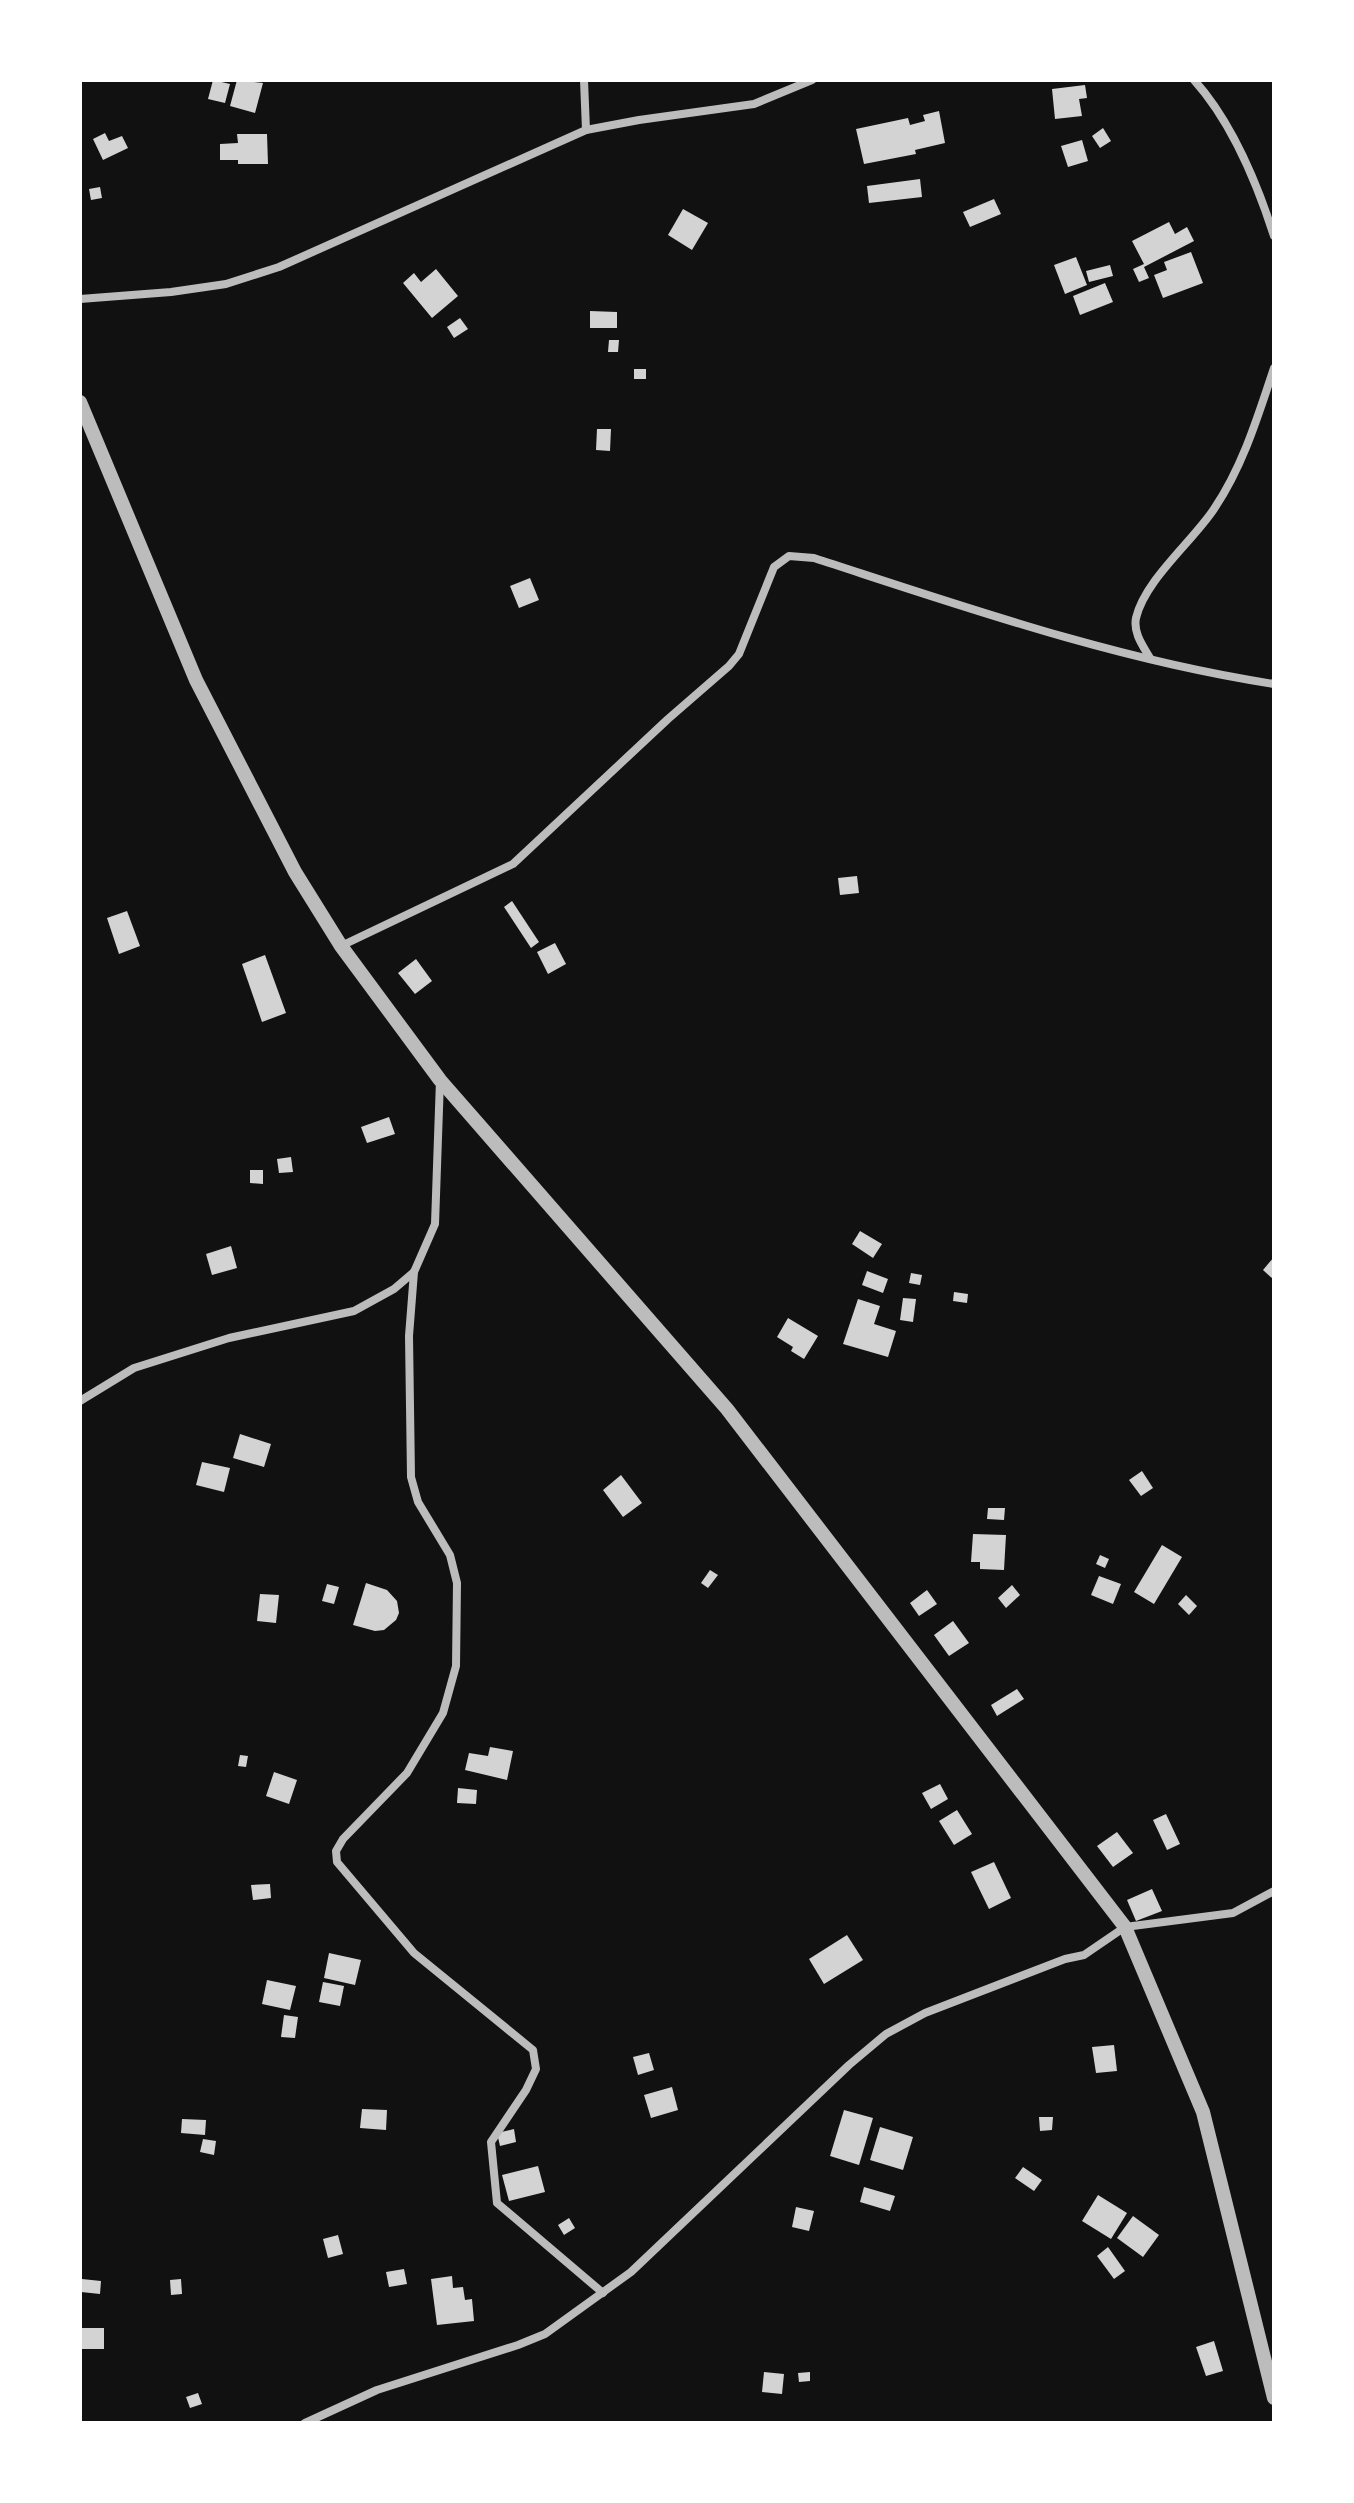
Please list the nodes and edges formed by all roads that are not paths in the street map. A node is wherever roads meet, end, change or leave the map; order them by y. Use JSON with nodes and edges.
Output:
{"nodes":[{"id":1,"x":584,"y":80,"type":"edge"},
{"id":2,"x":812,"y":80,"type":"edge"},
{"id":3,"x":1194,"y":80,"type":"edge"},
{"id":4,"x":586,"y":130,"type":"junction"},
{"id":5,"x":1274,"y":236,"type":"edge"},
{"id":6,"x":80,"y":299,"type":"edge"},
{"id":7,"x":1274,"y":368,"type":"edge"},
{"id":8,"x":80,"y":402,"type":"edge"},
{"id":9,"x":1150,"y":658,"type":"junction"},
{"id":10,"x":1274,"y":684,"type":"edge"},
{"id":11,"x":341,"y":946,"type":"junction"},
{"id":12,"x":440,"y":1080,"type":"junction"},
{"id":13,"x":414,"y":1272,"type":"junction"},
{"id":14,"x":80,"y":1401,"type":"edge"},
{"id":15,"x":1274,"y":1891,"type":"edge"},
{"id":16,"x":1125,"y":1927,"type":"junction"},
{"id":17,"x":603,"y":2293,"type":"junction"},
{"id":18,"x":1274,"y":2398,"type":"edge"},
{"id":19,"x":305,"y":2423,"type":"edge"}],
"edges":[{"from":1,"to":4,"type":"street"},
{"from":2,"to":4,"type":"street"},
{"from":3,"to":5,"type":"street"},
{"from":4,"to":6,"type":"street"},
{"from":7,"to":9,"type":"street"},
{"from":8,"to":11,"type":"street"},
{"from":9,"to":10,"type":"street"},
{"from":9,"to":11,"type":"street"},
{"from":11,"to":12,"type":"street"},
{"from":12,"to":13,"type":"street"},
{"from":12,"to":16,"type":"street"},
{"from":13,"to":14,"type":"street"},
{"from":13,"to":17,"type":"street"},
{"from":15,"to":16,"type":"street"},
{"from":16,"to":17,"type":"street"},
{"from":16,"to":18,"type":"street"},
{"from":17,"to":19,"type":"street"}]}
